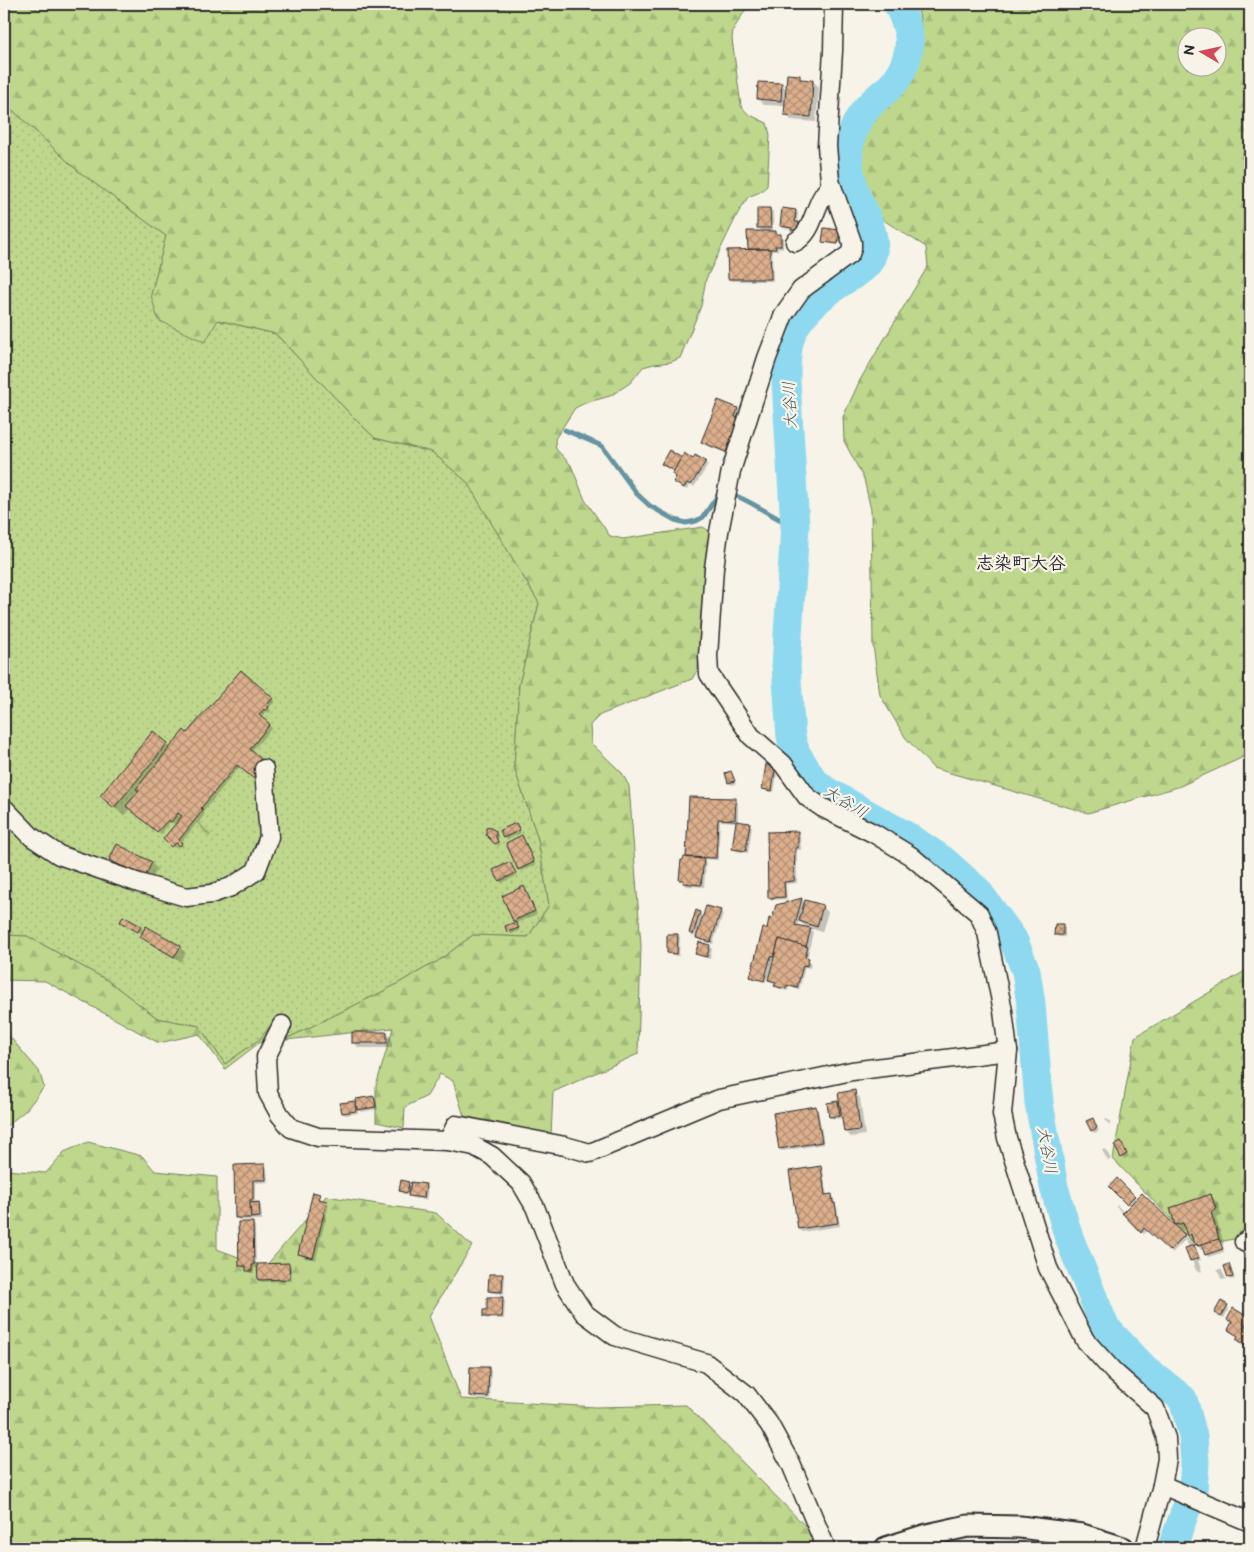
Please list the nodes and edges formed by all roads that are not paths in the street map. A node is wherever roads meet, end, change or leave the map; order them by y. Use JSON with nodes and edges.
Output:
{"nodes":[{"id":1,"x":834,"y":4,"type":"edge"},
{"id":2,"x":832,"y":186,"type":"junction"},
{"id":3,"x":795,"y":242,"type":"dead end"},
{"id":4,"x":264,"y":768,"type":"dead end"},
{"id":5,"x":4,"y":808,"type":"edge"},
{"id":6,"x":282,"y":1025,"type":"dead end"},
{"id":7,"x":1008,"y":1052,"type":"junction"},
{"id":8,"x":448,"y":1141,"type":"junction"},
{"id":9,"x":1167,"y":1487,"type":"junction"},
{"id":10,"x":1250,"y":1522,"type":"edge"},
{"id":11,"x":826,"y":1548,"type":"edge"},
{"id":12,"x":886,"y":1548,"type":"edge"},
{"id":13,"x":1123,"y":1548,"type":"edge"},
{"id":14,"x":1145,"y":1548,"type":"edge"}],
"edges":[{"from":1,"to":2,"type":"street"},
{"from":2,"to":3,"type":"street"},
{"from":2,"to":7,"type":"street"},
{"from":4,"to":5,"type":"street"},
{"from":6,"to":8,"type":"street"},
{"from":7,"to":8,"type":"street"},
{"from":7,"to":9,"type":"street"},
{"from":8,"to":11,"type":"street"},
{"from":9,"to":10,"type":"street"},
{"from":9,"to":14,"type":"street"},
{"from":12,"to":13,"type":"main road"}]}
